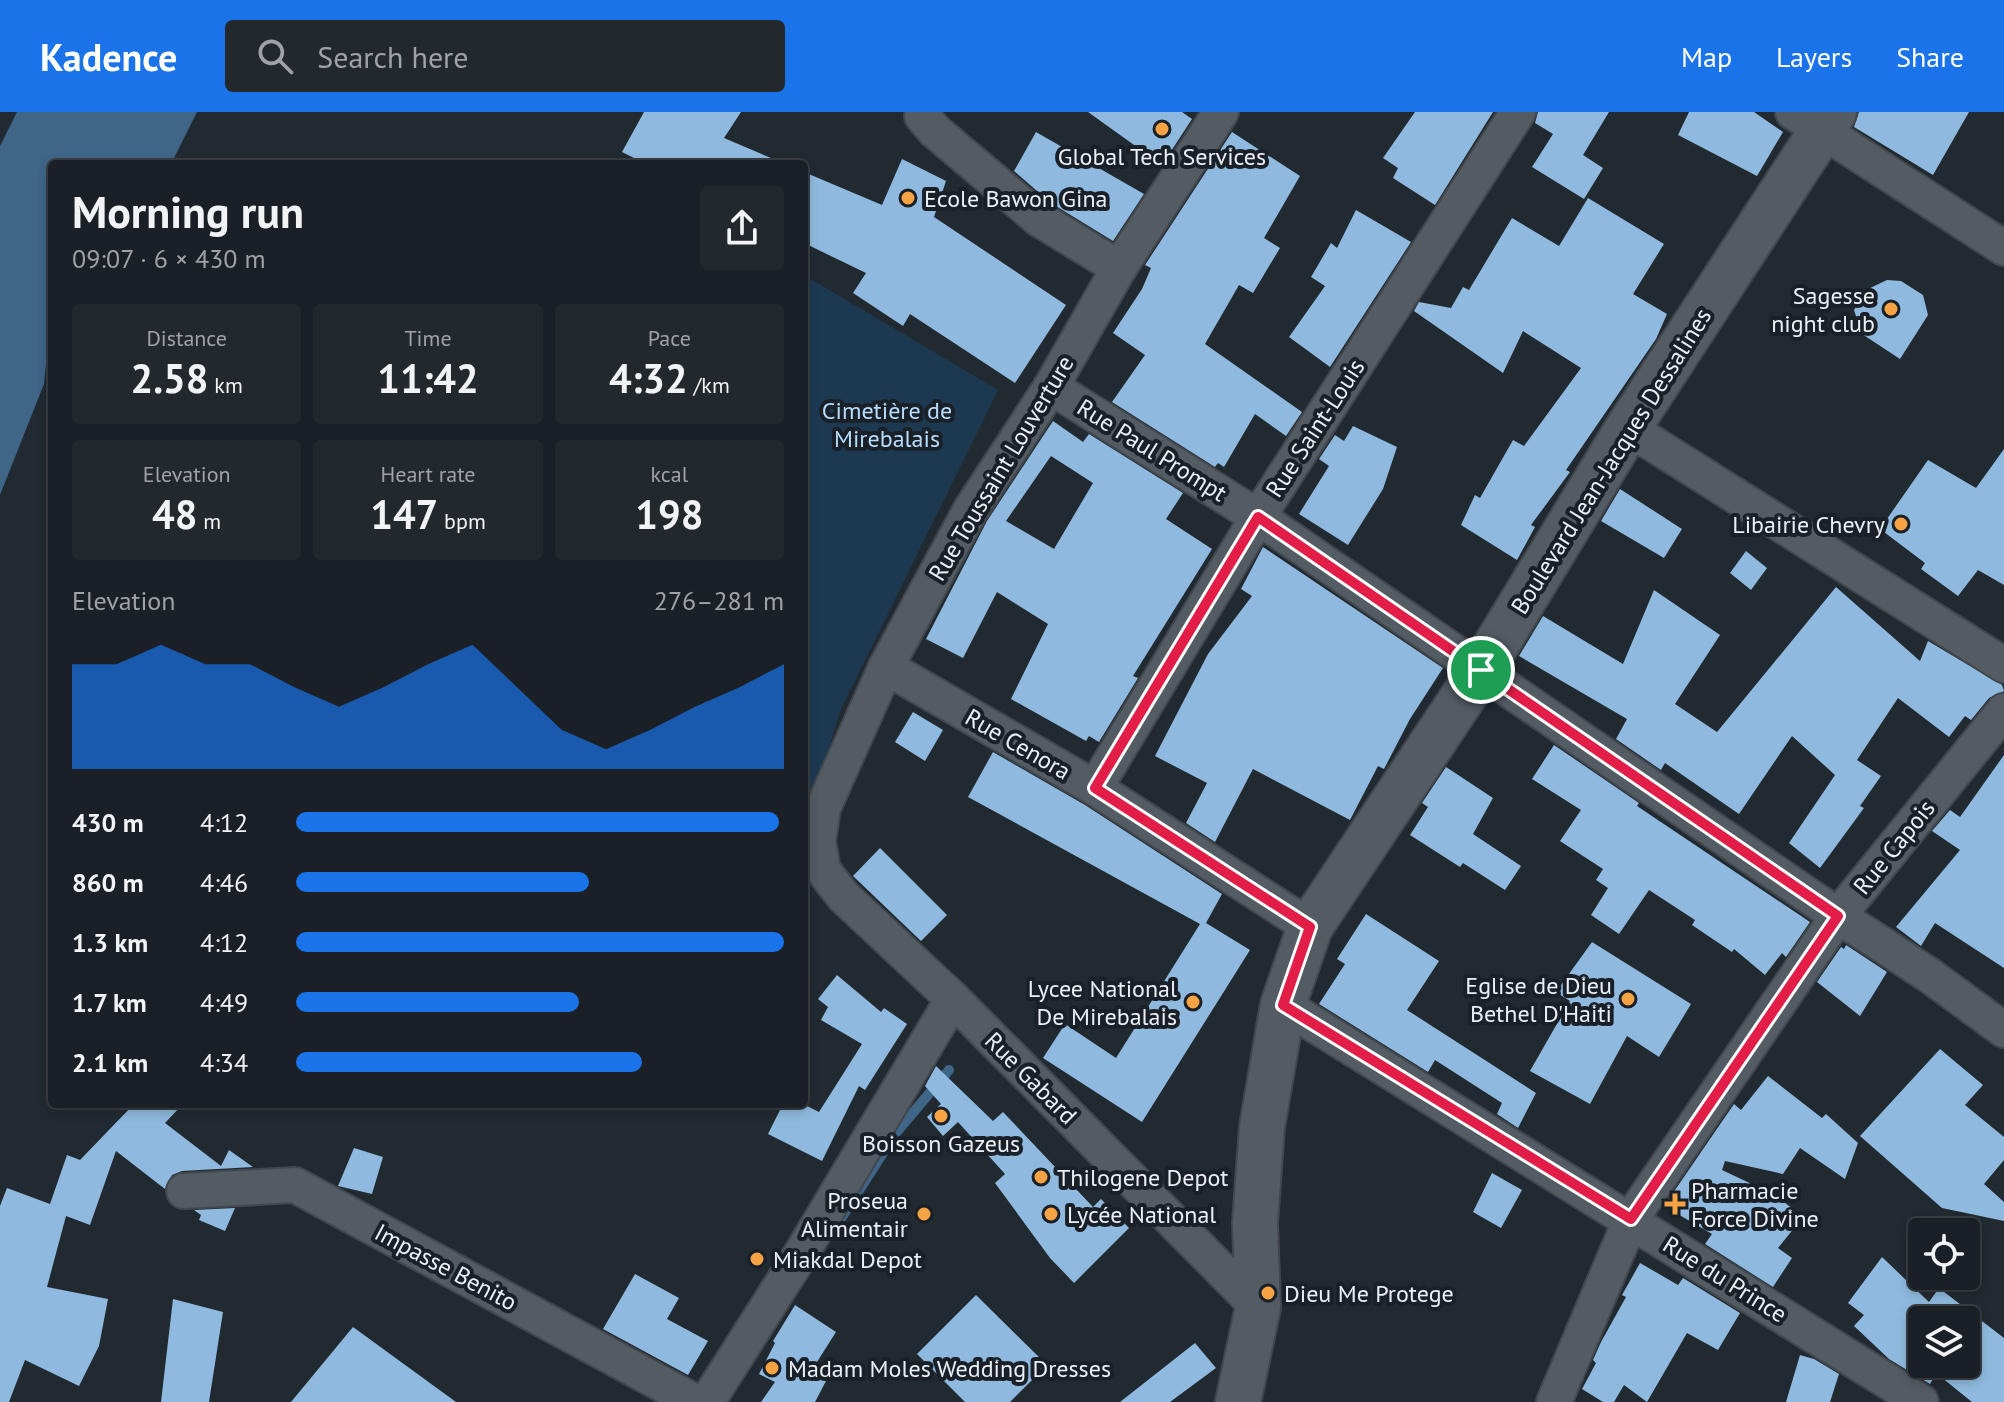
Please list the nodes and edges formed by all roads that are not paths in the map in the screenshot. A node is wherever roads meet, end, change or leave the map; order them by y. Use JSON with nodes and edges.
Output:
{"nodes":[{"id":1,"x":1221,"y":112,"type":"edge"},
{"id":2,"x":1518,"y":112,"type":"edge"},
{"id":3,"x":923,"y":114,"type":"edge"},
{"id":4,"x":1816,"y":119,"type":"edge"},
{"id":5,"x":2004,"y":248,"type":"edge"},
{"id":6,"x":1119,"y":268,"type":"junction"},
{"id":7,"x":1051,"y":387,"type":"junction"},
{"id":8,"x":1628,"y":428,"type":"junction"},
{"id":9,"x":1258,"y":517,"type":"junction"},
{"id":10,"x":2004,"y":665,"type":"edge"},
{"id":11,"x":886,"y":667,"type":"junction"},
{"id":12,"x":1481,"y":670,"type":"junction"},
{"id":13,"x":2004,"y":711,"type":"edge"},
{"id":14,"x":1095,"y":788,"type":"junction"},
{"id":15,"x":818,"y":841,"type":"joint"},
{"id":16,"x":1838,"y":916,"type":"junction"},
{"id":17,"x":1310,"y":927,"type":"junction"},
{"id":18,"x":953,"y":999,"type":"junction"},
{"id":19,"x":1283,"y":1005,"type":"junction"},
{"id":20,"x":2004,"y":1030,"type":"edge"},
{"id":21,"x":184,"y":1191,"type":"dead end"},
{"id":22,"x":1631,"y":1219,"type":"junction"},
{"id":23,"x":1258,"y":1307,"type":"junction"},
{"id":24,"x":695,"y":1402,"type":"edge"},
{"id":25,"x":707,"y":1402,"type":"edge"},
{"id":26,"x":1238,"y":1402,"type":"edge"},
{"id":27,"x":1554,"y":1402,"type":"edge"},
{"id":28,"x":1921,"y":1402,"type":"edge"}],
"edges":[{"from":1,"to":6,"type":"street","name":"Rue Toussaint Louverture"},
{"from":2,"to":9,"type":"street","name":"Rue Saint-Louis"},
{"from":3,"to":6,"type":"street"},
{"from":4,"to":5,"type":"street"},
{"from":4,"to":8,"type":"main road","name":"Boulevard Jean-Jacques Dessalines"},
{"from":6,"to":7,"type":"street","name":"Rue Toussaint Louverture"},
{"from":7,"to":9,"type":"street","name":"Rue Paul Prompt"},
{"from":7,"to":11,"type":"street","name":"Rue Toussaint Louverture"},
{"from":8,"to":10,"type":"street"},
{"from":8,"to":12,"type":"main road","name":"Boulevard Jean-Jacques Dessalines"},
{"from":9,"to":12,"type":"street","name":"Rue Paul Prompt"},
{"from":9,"to":14,"type":"street","name":"Rue Saint-Louis"},
{"from":11,"to":14,"type":"street","name":"Rue Cenora"},
{"from":11,"to":15,"type":"street","name":"Rue Toussaint Louverture"},
{"from":12,"to":16,"type":"street","name":"Rue Paul Prompt"},
{"from":12,"to":17,"type":"main road","name":"Boulevard Jean-Jacques Dessalines"},
{"from":13,"to":16,"type":"street","name":"Rue Capois"},
{"from":14,"to":17,"type":"street","name":"Rue Cenora"},
{"from":15,"to":18,"type":"street","name":"Rue Gabard"},
{"from":16,"to":20,"type":"street","name":"Rue Paul Prompt"},
{"from":16,"to":22,"type":"street","name":"Rue Capois"},
{"from":17,"to":19,"type":"main road","name":"Boulevard Jean-Jacques Dessalines"},
{"from":18,"to":23,"type":"street","name":"Rue Gabard"},
{"from":18,"to":25,"type":"street"},
{"from":19,"to":22,"type":"street","name":"Rue du Prince"},
{"from":19,"to":23,"type":"main road","name":"Boulevard Jean-Jacques Dessalines"},
{"from":21,"to":24,"type":"street","name":"Impasse Benito"},
{"from":22,"to":27,"type":"street","name":"Rue Capois"},
{"from":22,"to":28,"type":"street","name":"Rue du Prince"},
{"from":23,"to":26,"type":"main road","name":"Boulevard Jean-Jacques Dessalines"}]}
